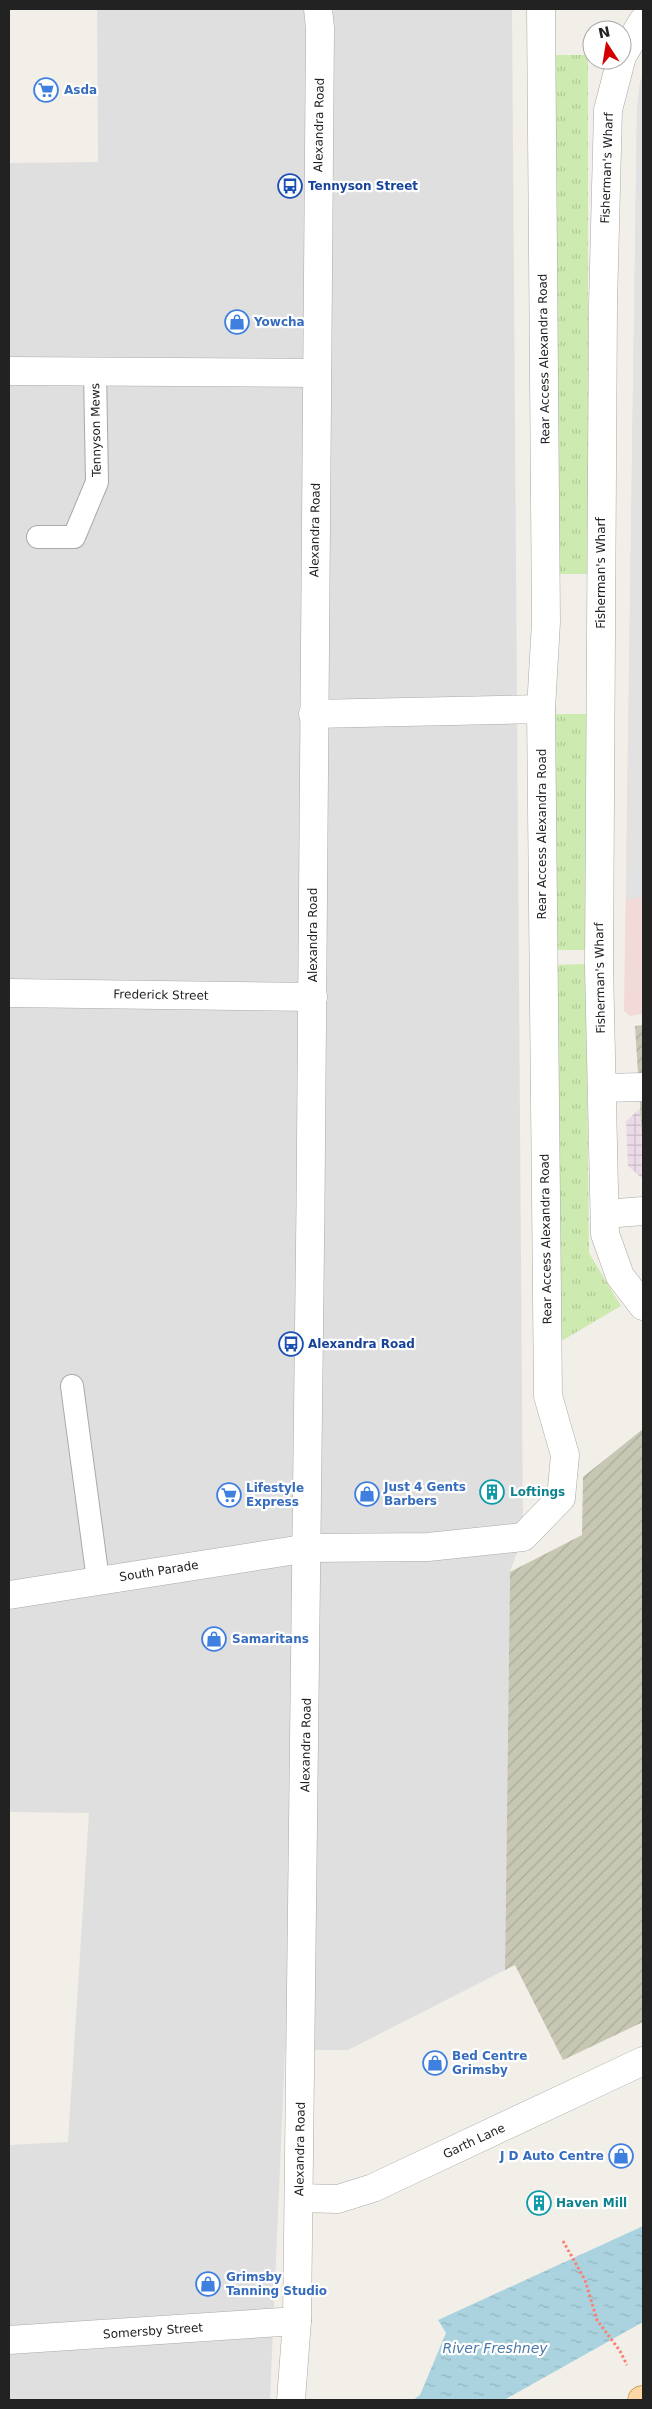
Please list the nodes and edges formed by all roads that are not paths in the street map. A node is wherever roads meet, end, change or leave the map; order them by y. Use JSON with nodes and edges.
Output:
{"nodes":[{"id":1,"x":318,"y":9,"type":"edge"},
{"id":2,"x":541,"y":9,"type":"edge"},
{"id":3,"x":643,"y":21,"type":"edge"},
{"id":4,"x":632,"y":39,"type":"edge"},
{"id":5,"x":618,"y":70,"type":"edge"},
{"id":6,"x":9,"y":371,"type":"edge"},
{"id":7,"x":95,"y":372,"type":"junction"},
{"id":8,"x":317,"y":373,"type":"junction"},
{"id":9,"x":38,"y":537,"type":"dead end"},
{"id":10,"x":541,"y":709,"type":"junction"},
{"id":11,"x":313,"y":714,"type":"junction"},
{"id":12,"x":9,"y":993,"type":"edge"},
{"id":13,"x":314,"y":997,"type":"junction"},
{"id":14,"x":643,"y":1087,"type":"edge"},
{"id":15,"x":602,"y":1088,"type":"junction"},
{"id":16,"x":643,"y":1211,"type":"edge"},
{"id":17,"x":605,"y":1214,"type":"junction"},
{"id":18,"x":643,"y":1306,"type":"edge"},
{"id":19,"x":72,"y":1386,"type":"dead end"},
{"id":20,"x":309,"y":1548,"type":"junction"},
{"id":21,"x":98,"y":1580,"type":"junction"},
{"id":22,"x":9,"y":1595,"type":"edge"},
{"id":23,"x":643,"y":2061,"type":"edge"},
{"id":24,"x":299,"y":2198,"type":"junction"},
{"id":25,"x":297,"y":2321,"type":"junction"},
{"id":26,"x":9,"y":2340,"type":"edge"},
{"id":27,"x":291,"y":2400,"type":"edge"}],
"edges":[{"from":1,"to":8,"type":"street","name":"Alexandra Road"},
{"from":2,"to":10,"type":"street","name":"Rear Access Alexandra Road"},
{"from":3,"to":4,"type":"street"},
{"from":5,"to":15,"type":"street","name":"Fisherman's Wharf"},
{"from":6,"to":7,"type":"street"},
{"from":7,"to":8,"type":"street"},
{"from":7,"to":9,"type":"lane","name":"Tennyson Mews"},
{"from":8,"to":11,"type":"street","name":"Alexandra Road"},
{"from":10,"to":11,"type":"street"},
{"from":10,"to":20,"type":"street","name":"Rear Access Alexandra Road"},
{"from":11,"to":13,"type":"street","name":"Alexandra Road"},
{"from":12,"to":13,"type":"street","name":"Frederick Street"},
{"from":13,"to":20,"type":"street","name":"Alexandra Road"},
{"from":14,"to":15,"type":"street"},
{"from":15,"to":17,"type":"street","name":"Fisherman's Wharf"},
{"from":16,"to":17,"type":"street"},
{"from":17,"to":18,"type":"street","name":"Fisherman's Wharf"},
{"from":19,"to":21,"type":"lane"},
{"from":20,"to":21,"type":"street","name":"South Parade"},
{"from":20,"to":24,"type":"street","name":"Alexandra Road"},
{"from":21,"to":22,"type":"street","name":"South Parade"},
{"from":23,"to":24,"type":"street","name":"Garth Lane"},
{"from":24,"to":25,"type":"street","name":"Alexandra Road"},
{"from":25,"to":26,"type":"street","name":"Somersby Street"},
{"from":25,"to":27,"type":"street","name":"Alexandra Road"}]}
